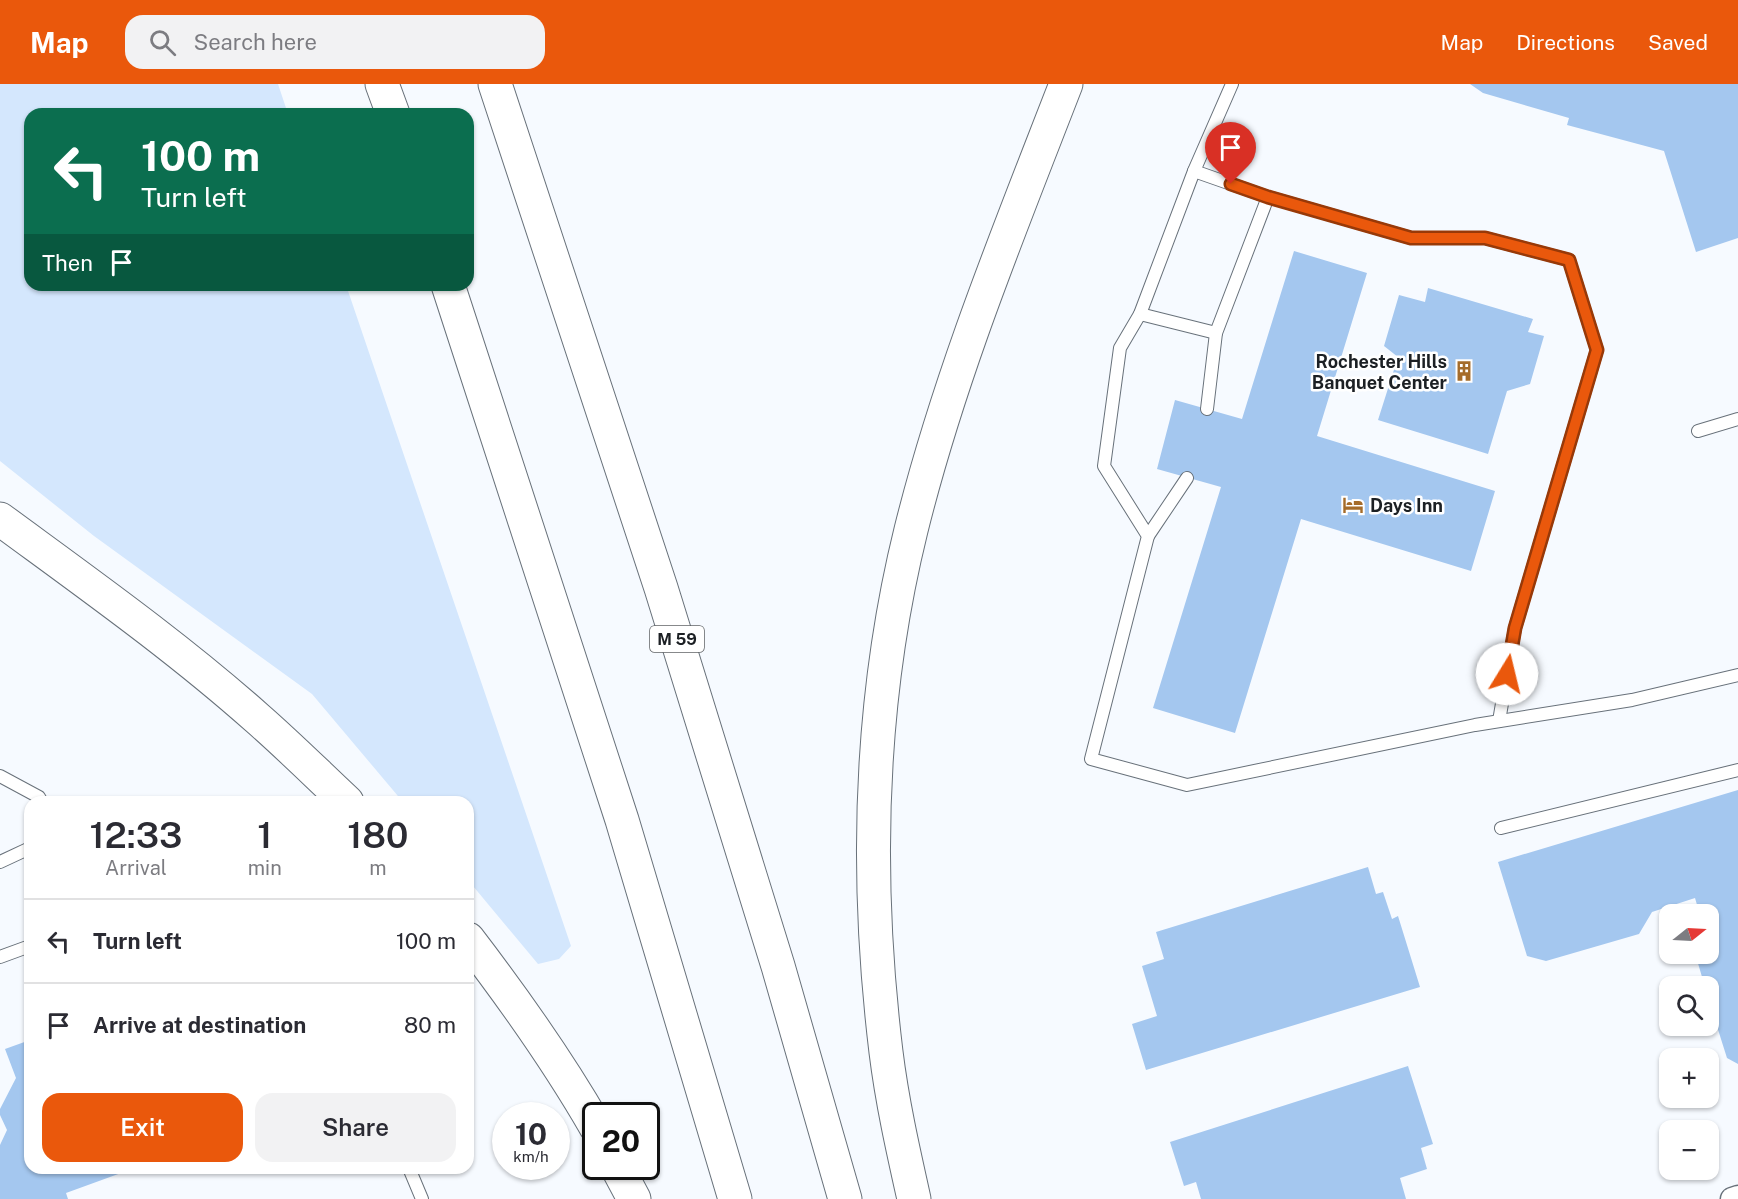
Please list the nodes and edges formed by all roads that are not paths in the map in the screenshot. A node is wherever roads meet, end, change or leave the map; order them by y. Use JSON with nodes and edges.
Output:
{"nodes":[{"id":1,"x":382,"y":84,"type":"edge"},
{"id":2,"x":495,"y":84,"type":"edge"},
{"id":3,"x":1066,"y":84,"type":"edge"},
{"id":4,"x":1232,"y":84,"type":"edge"},
{"id":5,"x":391,"y":108,"type":"edge"},
{"id":6,"x":1194,"y":171,"type":"junction"},
{"id":7,"x":1268,"y":197,"type":"junction"},
{"id":8,"x":450,"y":291,"type":"edge"},
{"id":9,"x":1140,"y":314,"type":"junction"},
{"id":10,"x":1216,"y":333,"type":"junction"},
{"id":11,"x":1207,"y":409,"type":"dead end"},
{"id":12,"x":1738,"y":419,"type":"edge"},
{"id":13,"x":1698,"y":431,"type":"dead end"},
{"id":14,"x":1187,"y":478,"type":"dead end"},
{"id":15,"x":0,"y":519,"type":"edge"},
{"id":16,"x":1148,"y":536,"type":"junction"},
{"id":17,"x":1738,"y":675,"type":"edge"},
{"id":18,"x":1499,"y":721,"type":"junction"},
{"id":19,"x":1738,"y":770,"type":"edge"},
{"id":20,"x":0,"y":776,"type":"edge"},
{"id":21,"x":37,"y":796,"type":"edge"},
{"id":22,"x":341,"y":796,"type":"edge"},
{"id":23,"x":1501,"y":828,"type":"dead end"},
{"id":24,"x":24,"y":851,"type":"edge"},
{"id":25,"x":0,"y":862,"type":"edge"},
{"id":26,"x":474,"y":947,"type":"edge"},
{"id":27,"x":24,"y":948,"type":"edge"},
{"id":28,"x":0,"y":957,"type":"edge"},
{"id":29,"x":582,"y":1103,"type":"edge"},
{"id":30,"x":412,"y":1174,"type":"edge"},
{"id":31,"x":624,"y":1180,"type":"edge"},
{"id":32,"x":1738,"y":1197,"type":"edge"},
{"id":33,"x":422,"y":1199,"type":"edge"},
{"id":34,"x":634,"y":1199,"type":"edge"},
{"id":35,"x":735,"y":1199,"type":"edge"},
{"id":36,"x":845,"y":1199,"type":"edge"},
{"id":37,"x":914,"y":1199,"type":"edge"},
{"id":38,"x":1732,"y":1199,"type":"edge"}],
"edges":[{"from":1,"to":5,"type":"highway"},
{"from":2,"to":36,"type":"highway","number":"M 59"},
{"from":3,"to":37,"type":"highway"},
{"from":4,"to":6,"type":"lane"},
{"from":6,"to":7,"type":"lane"},
{"from":6,"to":9,"type":"lane"},
{"from":7,"to":10,"type":"lane"},
{"from":7,"to":18,"type":"lane"},
{"from":8,"to":35,"type":"highway"},
{"from":9,"to":10,"type":"lane"},
{"from":9,"to":16,"type":"lane"},
{"from":10,"to":11,"type":"lane"},
{"from":12,"to":13,"type":"lane"},
{"from":14,"to":16,"type":"lane"},
{"from":15,"to":22,"type":"highway"},
{"from":16,"to":18,"type":"lane"},
{"from":17,"to":18,"type":"lane"},
{"from":19,"to":23,"type":"lane"},
{"from":20,"to":21,"type":"lane"},
{"from":24,"to":25,"type":"lane"},
{"from":26,"to":29,"type":"highway"},
{"from":27,"to":28,"type":"lane"},
{"from":30,"to":33,"type":"lane"},
{"from":31,"to":34,"type":"highway"},
{"from":32,"to":38,"type":"street"}]}
